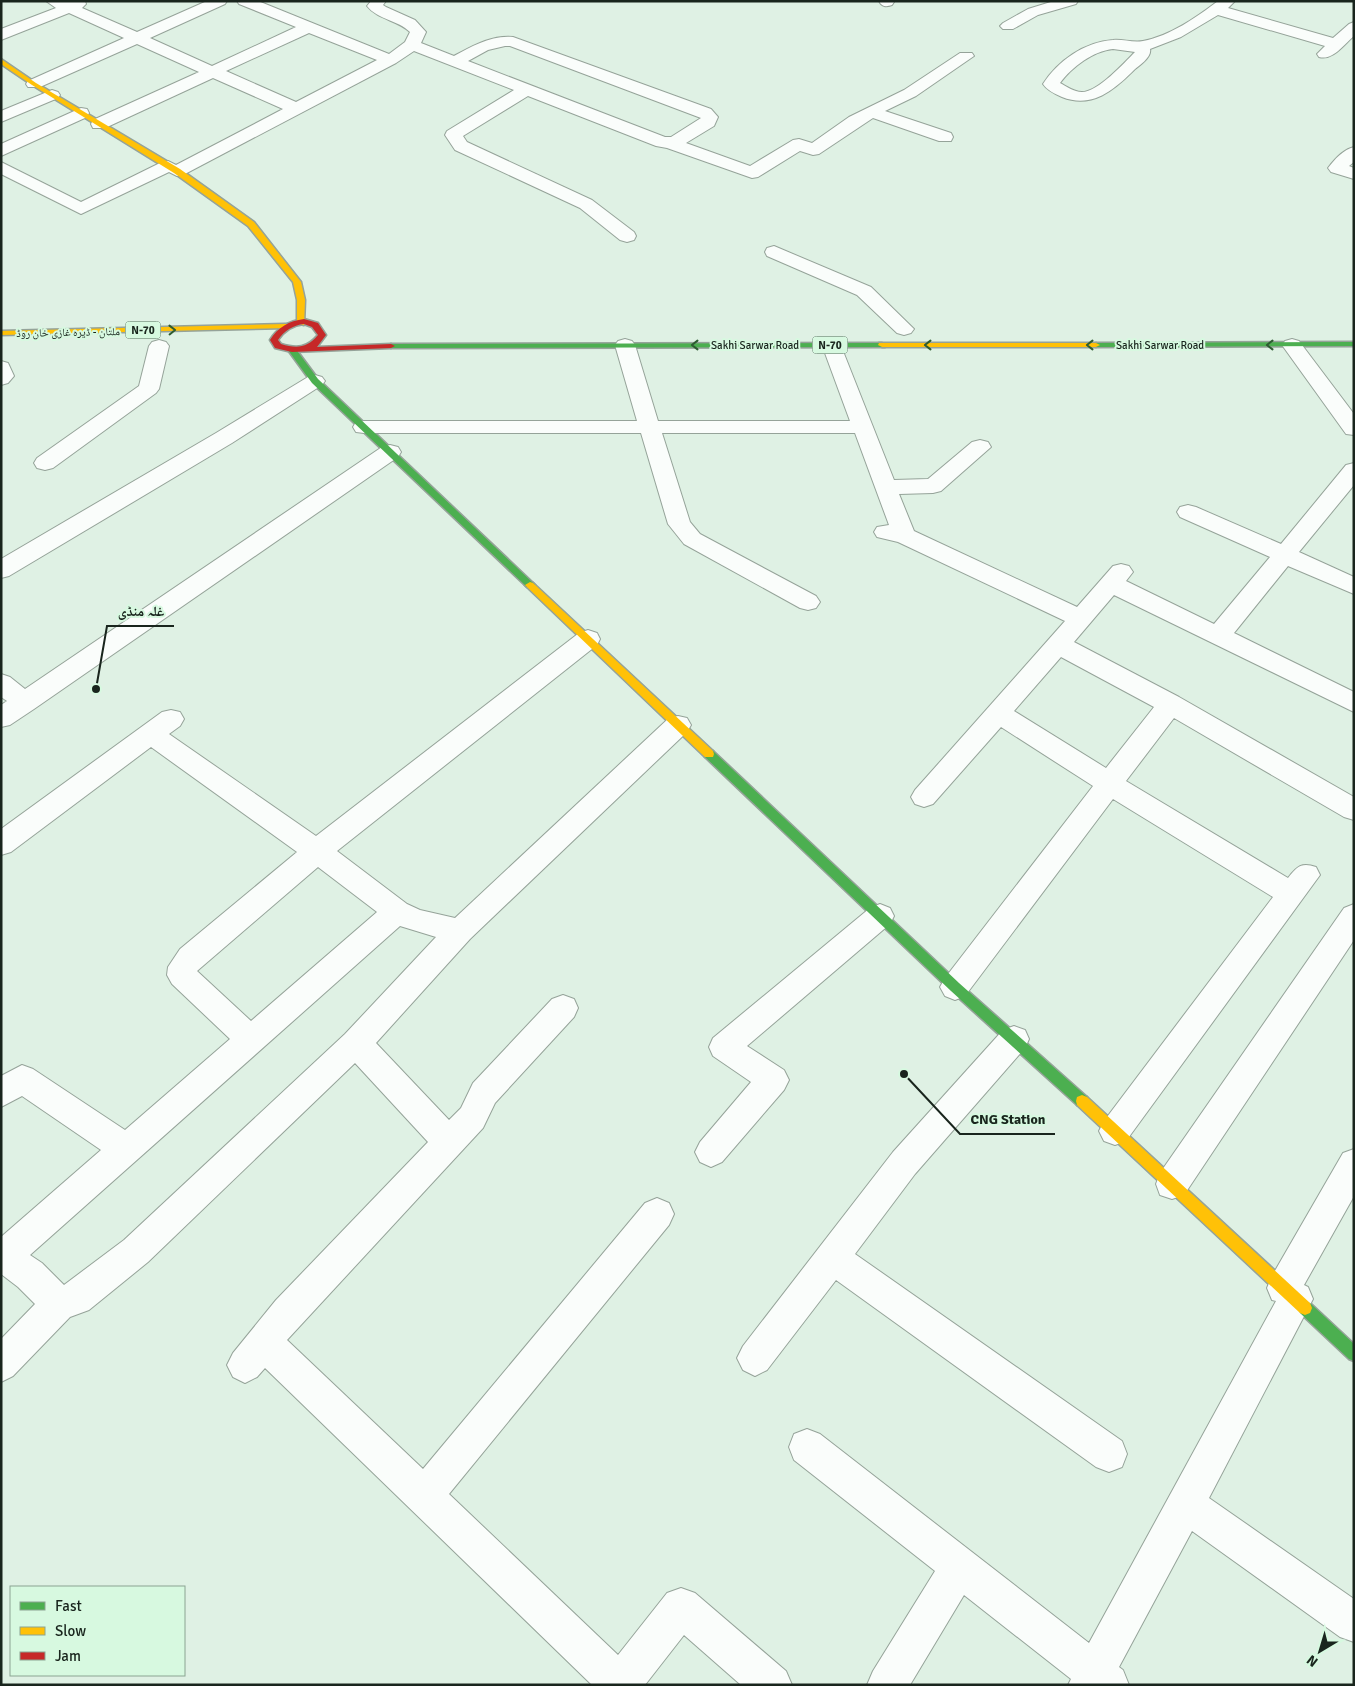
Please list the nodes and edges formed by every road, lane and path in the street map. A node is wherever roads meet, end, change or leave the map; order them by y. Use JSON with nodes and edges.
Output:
{"nodes":[{"id":1,"x":54,"y":1,"type":"edge"},
{"id":2,"x":85,"y":1,"type":"edge"},
{"id":3,"x":220,"y":1,"type":"edge"},
{"id":4,"x":244,"y":1,"type":"edge"},
{"id":5,"x":379,"y":1,"type":"edge"},
{"id":6,"x":1071,"y":1,"type":"edge"},
{"id":7,"x":1222,"y":6,"type":"edge"},
{"id":8,"x":68,"y":8,"type":"junction"},
{"id":9,"x":1008,"y":26,"type":"dead end"},
{"id":10,"x":309,"y":27,"type":"junction"},
{"id":11,"x":1354,"y":27,"type":"edge"},
{"id":12,"x":1,"y":35,"type":"edge"},
{"id":13,"x":136,"y":38,"type":"junction"},
{"id":14,"x":412,"y":45,"type":"junction"},
{"id":15,"x":1142,"y":46,"type":"junction"},
{"id":16,"x":966,"y":56,"type":"dead end"},
{"id":17,"x":390,"y":60,"type":"junction"},
{"id":18,"x":1,"y":61,"type":"edge"},
{"id":19,"x":455,"y":62,"type":"junction"},
{"id":20,"x":213,"y":72,"type":"junction"},
{"id":21,"x":34,"y":84,"type":"junction"},
{"id":22,"x":526,"y":90,"type":"junction"},
{"id":23,"x":52,"y":95,"type":"junction"},
{"id":24,"x":297,"y":109,"type":"junction"},
{"id":25,"x":872,"y":112,"type":"junction"},
{"id":26,"x":81,"y":113,"type":"junction"},
{"id":27,"x":1,"y":117,"type":"edge"},
{"id":28,"x":99,"y":124,"type":"junction"},
{"id":29,"x":945,"y":137,"type":"dead end"},
{"id":30,"x":670,"y":143,"type":"junction"},
{"id":31,"x":1,"y":151,"type":"edge"},
{"id":32,"x":1354,"y":152,"type":"edge"},
{"id":33,"x":1,"y":167,"type":"edge"},
{"id":34,"x":172,"y":169,"type":"junction"},
{"id":35,"x":1354,"y":174,"type":"edge"},
{"id":36,"x":627,"y":236,"type":"dead end"},
{"id":37,"x":774,"y":252,"type":"dead end"},
{"id":38,"x":301,"y":323,"type":"junction"},
{"id":39,"x":285,"y":326,"type":"junction"},
{"id":40,"x":908,"y":329,"type":"joint"},
{"id":41,"x":884,"y":330,"type":"dead end"},
{"id":42,"x":1,"y":333,"type":"edge"},
{"id":43,"x":1354,"y":344,"type":"edge"},
{"id":44,"x":625,"y":345,"type":"junction"},
{"id":45,"x":832,"y":345,"type":"junction"},
{"id":46,"x":1292,"y":345,"type":"junction"},
{"id":47,"x":159,"y":346,"type":"dead end"},
{"id":48,"x":264,"y":347,"type":"dead end"},
{"id":49,"x":306,"y":348,"type":"junction"},
{"id":50,"x":287,"y":349,"type":"junction"},
{"id":51,"x":1,"y":367,"type":"edge"},
{"id":52,"x":1,"y":379,"type":"edge"},
{"id":53,"x":315,"y":381,"type":"junction"},
{"id":54,"x":364,"y":427,"type":"junction"},
{"id":55,"x":650,"y":427,"type":"junction"},
{"id":56,"x":863,"y":428,"type":"junction"},
{"id":57,"x":1354,"y":429,"type":"edge"},
{"id":58,"x":980,"y":448,"type":"dead end"},
{"id":59,"x":390,"y":452,"type":"junction"},
{"id":60,"x":45,"y":463,"type":"dead end"},
{"id":61,"x":1354,"y":470,"type":"edge"},
{"id":62,"x":885,"y":487,"type":"junction"},
{"id":63,"x":1188,"y":512,"type":"dead end"},
{"id":64,"x":1284,"y":555,"type":"junction"},
{"id":65,"x":1,"y":570,"type":"edge"},
{"id":66,"x":1354,"y":586,"type":"edge"},
{"id":67,"x":808,"y":602,"type":"dead end"},
{"id":68,"x":1080,"y":618,"type":"junction"},
{"id":69,"x":1218,"y":636,"type":"junction"},
{"id":70,"x":588,"y":639,"type":"junction"},
{"id":71,"x":1057,"y":644,"type":"junction"},
{"id":72,"x":1,"y":683,"type":"edge"},
{"id":73,"x":25,"y":702,"type":"junction"},
{"id":74,"x":1354,"y":702,"type":"edge"},
{"id":75,"x":1170,"y":704,"type":"junction"},
{"id":76,"x":997,"y":712,"type":"junction"},
{"id":77,"x":1,"y":718,"type":"edge"},
{"id":78,"x":678,"y":724,"type":"junction"},
{"id":79,"x":1110,"y":784,"type":"junction"},
{"id":80,"x":924,"y":797,"type":"dead end"},
{"id":81,"x":1354,"y":810,"type":"edge"},
{"id":82,"x":1,"y":844,"type":"edge"},
{"id":83,"x":317,"y":851,"type":"junction"},
{"id":84,"x":397,"y":912,"type":"junction"},
{"id":85,"x":880,"y":916,"type":"junction"},
{"id":86,"x":1354,"y":916,"type":"edge"},
{"id":87,"x":460,"y":931,"type":"junction"},
{"id":88,"x":955,"y":987,"type":"junction"},
{"id":89,"x":563,"y":1008,"type":"dead end"},
{"id":90,"x":250,"y":1039,"type":"junction"},
{"id":91,"x":1014,"y":1039,"type":"junction"},
{"id":92,"x":356,"y":1043,"type":"junction"},
{"id":93,"x":1,"y":1092,"type":"edge"},
{"id":94,"x":1115,"y":1131,"type":"junction"},
{"id":95,"x":449,"y":1142,"type":"junction"},
{"id":96,"x":126,"y":1149,"type":"junction"},
{"id":97,"x":711,"y":1152,"type":"dead end"},
{"id":98,"x":1354,"y":1164,"type":"edge"},
{"id":99,"x":1172,"y":1184,"type":"junction"},
{"id":100,"x":657,"y":1214,"type":"dead end"},
{"id":101,"x":3,"y":1255,"type":"edge"},
{"id":102,"x":832,"y":1256,"type":"junction"},
{"id":103,"x":1290,"y":1294,"type":"junction"},
{"id":104,"x":59,"y":1304,"type":"junction"},
{"id":105,"x":1354,"y":1354,"type":"edge"},
{"id":106,"x":755,"y":1358,"type":"dead end"},
{"id":107,"x":1,"y":1364,"type":"edge"},
{"id":108,"x":807,"y":1447,"type":"dead end"},
{"id":109,"x":1109,"y":1454,"type":"dead end"},
{"id":110,"x":424,"y":1496,"type":"junction"},
{"id":111,"x":1186,"y":1504,"type":"junction"},
{"id":112,"x":959,"y":1567,"type":"junction"},
{"id":113,"x":1354,"y":1623,"type":"edge"},
{"id":114,"x":1098,"y":1681,"type":"edge"},
{"id":115,"x":772,"y":1685,"type":"edge"},
{"id":116,"x":886,"y":1685,"type":"edge"}],
"edges":[{"from":1,"to":8,"type":"street"},
{"from":2,"to":8,"type":"street"},
{"from":3,"to":13,"type":"street"},
{"from":4,"to":10,"type":"street"},
{"from":5,"to":14,"type":"street"},
{"from":6,"to":9,"type":"street"},
{"from":7,"to":11,"type":"street"},
{"from":7,"to":15,"type":"street"},
{"from":8,"to":12,"type":"street"},
{"from":8,"to":13,"type":"street"},
{"from":10,"to":17,"type":"street"},
{"from":10,"to":20,"type":"street"},
{"from":13,"to":20,"type":"street"},
{"from":13,"to":21,"type":"street"},
{"from":14,"to":17,"type":"street"},
{"from":14,"to":19,"type":"street"},
{"from":15,"to":15,"type":"street"},
{"from":16,"to":25,"type":"street"},
{"from":17,"to":24,"type":"street"},
{"from":18,"to":21,"type":"main road"},
{"from":19,"to":22,"type":"street"},
{"from":19,"to":30,"type":"street"},
{"from":20,"to":24,"type":"street"},
{"from":20,"to":28,"type":"street"},
{"from":21,"to":23,"type":"main road"},
{"from":22,"to":30,"type":"street"},
{"from":22,"to":36,"type":"street"},
{"from":23,"to":26,"type":"main road"},
{"from":23,"to":27,"type":"street"},
{"from":24,"to":34,"type":"street"},
{"from":25,"to":29,"type":"street"},
{"from":25,"to":30,"type":"street"},
{"from":26,"to":28,"type":"main road"},
{"from":26,"to":31,"type":"street"},
{"from":28,"to":34,"type":"main road"},
{"from":32,"to":35,"type":"street"},
{"from":33,"to":34,"type":"street"},
{"from":34,"to":38,"type":"main road"},
{"from":37,"to":40,"type":"street"},
{"from":38,"to":39,"type":"main road","name":"ملتان - ڈیرہ غازی خان روڈ","number":"N-70"},
{"from":38,"to":49,"type":"main road","name":"ملتان - ڈیرہ غازی خان روڈ","number":"N-70"},
{"from":42,"to":39,"type":"main road","name":"ملتان - ڈیرہ غازی خان روڈ","number":"N-70","one_way":true},
{"from":39,"to":50,"type":"main road"},
{"from":40,"to":41,"type":"main road"},
{"from":43,"to":46,"type":"main road","name":"Sakhi Sarwar Road","number":"N-70"},
{"from":45,"to":44,"type":"main road","name":"Sakhi Sarwar Road","number":"N-70","one_way":true},
{"from":44,"to":49,"type":"main road","name":"Sakhi Sarwar Road","number":"N-70"},
{"from":44,"to":55,"type":"street"},
{"from":46,"to":45,"type":"main road","name":"Sakhi Sarwar Road","number":"N-70","one_way":true},
{"from":45,"to":56,"type":"street"},
{"from":46,"to":57,"type":"street"},
{"from":47,"to":60,"type":"street"},
{"from":48,"to":50,"type":"main road","number":"N-70"},
{"from":49,"to":50,"type":"main road","number":"N-70"},
{"from":50,"to":53,"type":"main road"},
{"from":51,"to":52,"type":"street"},
{"from":53,"to":54,"type":"main road"},
{"from":53,"to":65,"type":"street"},
{"from":54,"to":55,"type":"street"},
{"from":54,"to":59,"type":"main road"},
{"from":55,"to":56,"type":"street"},
{"from":55,"to":67,"type":"street"},
{"from":56,"to":62,"type":"street"},
{"from":58,"to":62,"type":"street"},
{"from":59,"to":70,"type":"main road"},
{"from":59,"to":73,"type":"street"},
{"from":61,"to":64,"type":"street"},
{"from":62,"to":68,"type":"street"},
{"from":63,"to":64,"type":"street"},
{"from":64,"to":66,"type":"street"},
{"from":64,"to":69,"type":"street"},
{"from":68,"to":69,"type":"street"},
{"from":68,"to":71,"type":"street"},
{"from":69,"to":74,"type":"street"},
{"from":70,"to":78,"type":"main road"},
{"from":70,"to":83,"type":"street"},
{"from":71,"to":75,"type":"street"},
{"from":71,"to":76,"type":"street"},
{"from":72,"to":73,"type":"street"},
{"from":73,"to":77,"type":"street"},
{"from":75,"to":79,"type":"street"},
{"from":75,"to":81,"type":"street"},
{"from":76,"to":79,"type":"street"},
{"from":76,"to":80,"type":"street"},
{"from":78,"to":85,"type":"main road"},
{"from":78,"to":87,"type":"street"},
{"from":79,"to":88,"type":"street"},
{"from":79,"to":94,"type":"street"},
{"from":82,"to":83,"type":"street"},
{"from":83,"to":84,"type":"street"},
{"from":83,"to":90,"type":"street"},
{"from":84,"to":87,"type":"street"},
{"from":84,"to":90,"type":"street"},
{"from":85,"to":88,"type":"main road"},
{"from":85,"to":97,"type":"street"},
{"from":86,"to":99,"type":"street"},
{"from":87,"to":92,"type":"street"},
{"from":88,"to":91,"type":"main road"},
{"from":89,"to":95,"type":"street"},
{"from":90,"to":96,"type":"street"},
{"from":91,"to":94,"type":"main road"},
{"from":91,"to":102,"type":"street"},
{"from":92,"to":95,"type":"street"},
{"from":92,"to":104,"type":"street"},
{"from":93,"to":96,"type":"street"},
{"from":94,"to":99,"type":"main road"},
{"from":95,"to":110,"type":"street"},
{"from":96,"to":101,"type":"street"},
{"from":98,"to":103,"type":"street"},
{"from":99,"to":103,"type":"main road"},
{"from":100,"to":110,"type":"street"},
{"from":101,"to":104,"type":"street"},
{"from":102,"to":106,"type":"street"},
{"from":102,"to":109,"type":"street"},
{"from":103,"to":105,"type":"main road"},
{"from":103,"to":111,"type":"street"},
{"from":104,"to":107,"type":"street"},
{"from":108,"to":112,"type":"street"},
{"from":110,"to":115,"type":"street"},
{"from":111,"to":113,"type":"street"},
{"from":111,"to":114,"type":"street"},
{"from":112,"to":114,"type":"street"},
{"from":112,"to":116,"type":"street"}]}
